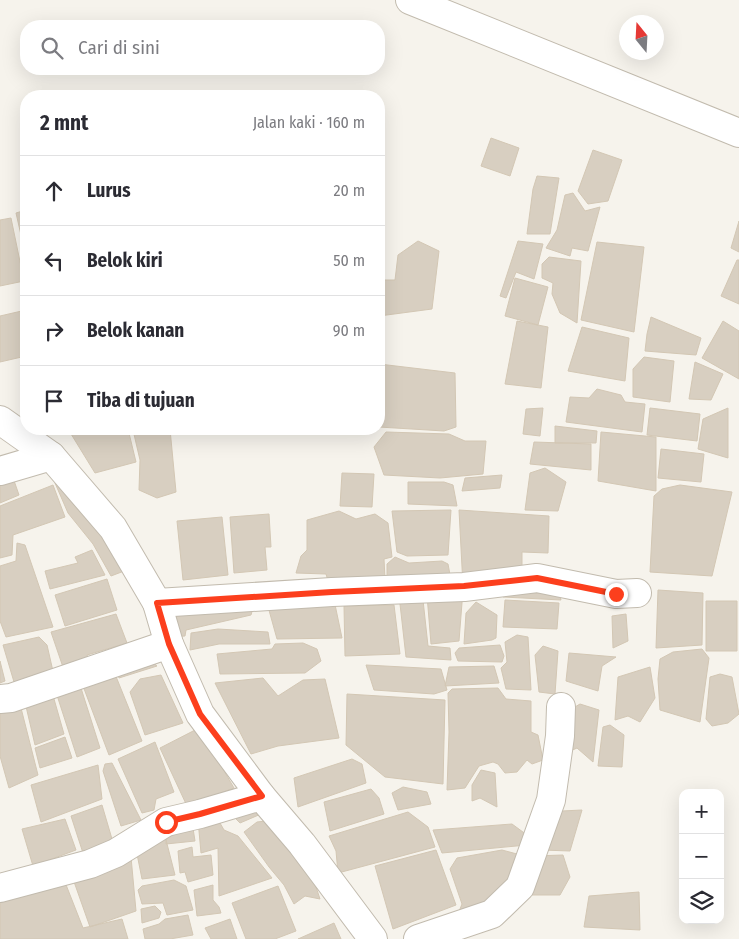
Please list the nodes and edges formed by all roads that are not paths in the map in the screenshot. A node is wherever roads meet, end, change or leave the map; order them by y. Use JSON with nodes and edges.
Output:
{"nodes":[{"id":1,"x":410,"y":0,"type":"edge"},
{"id":2,"x":739,"y":133,"type":"edge"},
{"id":3,"x":0,"y":420,"type":"edge"},
{"id":4,"x":20,"y":434,"type":"edge"},
{"id":5,"x":21,"y":435,"type":"edge"},
{"id":6,"x":51,"y":456,"type":"junction"},
{"id":7,"x":0,"y":470,"type":"edge"},
{"id":8,"x":637,"y":593,"type":"dead end"},
{"id":9,"x":157,"y":603,"type":"junction"},
{"id":10,"x":169,"y":644,"type":"junction"},
{"id":11,"x":0,"y":699,"type":"edge"},
{"id":12,"x":561,"y":707,"type":"dead end"},
{"id":13,"x":262,"y":796,"type":"junction"},
{"id":14,"x":0,"y":888,"type":"edge"},
{"id":15,"x":373,"y":939,"type":"edge"},
{"id":16,"x":418,"y":939,"type":"edge"}],
"edges":[{"from":1,"to":2,"type":"street"},
{"from":3,"to":4,"type":"street"},
{"from":5,"to":6,"type":"street"},
{"from":6,"to":7,"type":"street"},
{"from":6,"to":9,"type":"street"},
{"from":8,"to":9,"type":"street"},
{"from":9,"to":10,"type":"street"},
{"from":10,"to":11,"type":"street"},
{"from":10,"to":13,"type":"street"},
{"from":12,"to":16,"type":"street"},
{"from":13,"to":14,"type":"street"},
{"from":13,"to":15,"type":"street"}]}
